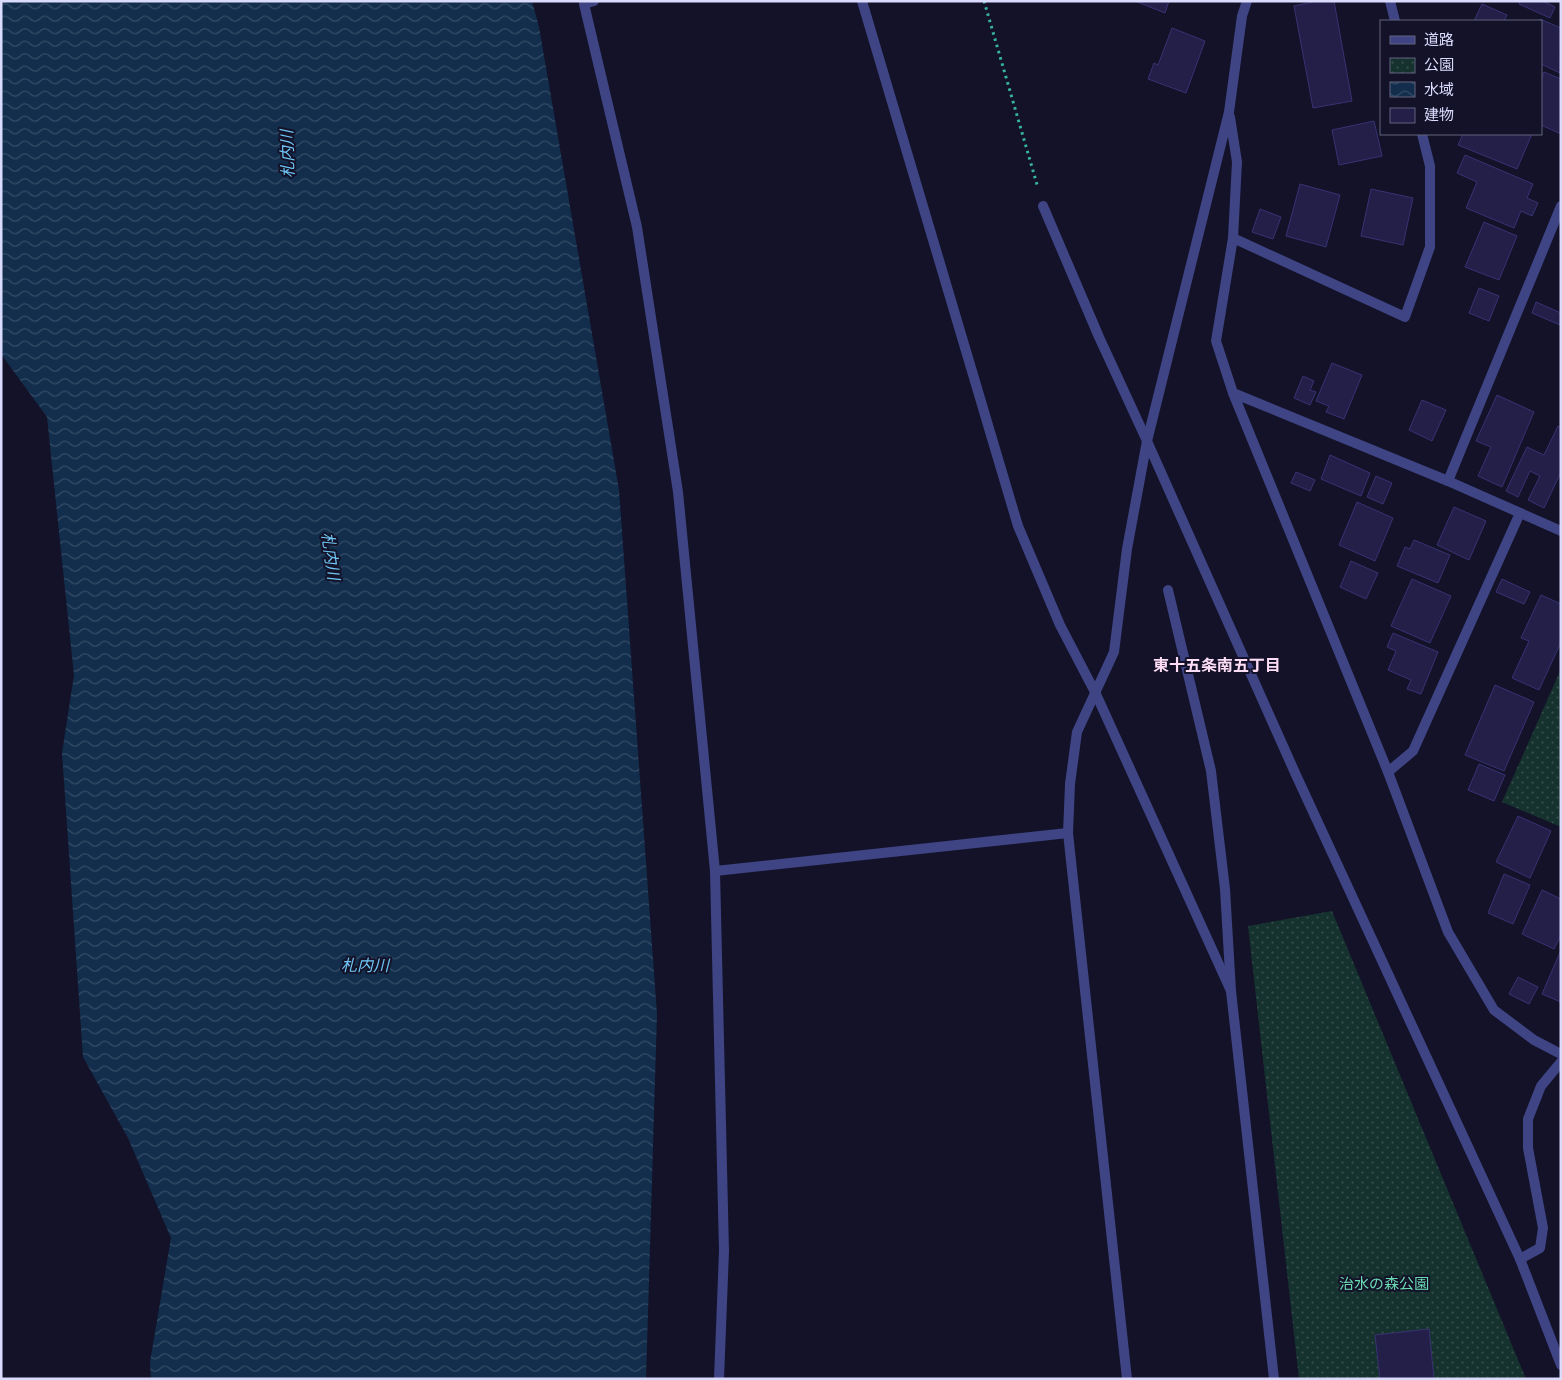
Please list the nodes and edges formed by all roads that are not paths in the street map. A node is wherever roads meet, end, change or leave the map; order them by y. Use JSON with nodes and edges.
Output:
{"nodes":[{"id":1,"x":594,"y":1,"type":"edge"},
{"id":2,"x":862,"y":1,"type":"edge"},
{"id":3,"x":1247,"y":1,"type":"edge"},
{"id":4,"x":1390,"y":1,"type":"edge"},
{"id":5,"x":1394,"y":20,"type":"edge"},
{"id":6,"x":1229,"y":112,"type":"junction"},
{"id":7,"x":1422,"y":135,"type":"edge"},
{"id":8,"x":1043,"y":206,"type":"road end"},
{"id":9,"x":1559,"y":213,"type":"edge"},
{"id":10,"x":1233,"y":238,"type":"junction"},
{"id":11,"x":1232,"y":392,"type":"junction"},
{"id":12,"x":1148,"y":441,"type":"junction"},
{"id":13,"x":1448,"y":480,"type":"junction"},
{"id":14,"x":1520,"y":513,"type":"junction"},
{"id":15,"x":1561,"y":531,"type":"edge"},
{"id":16,"x":1168,"y":590,"type":"dead end"},
{"id":17,"x":1096,"y":694,"type":"junction"},
{"id":18,"x":1388,"y":772,"type":"junction"},
{"id":19,"x":1068,"y":833,"type":"junction"},
{"id":20,"x":715,"y":871,"type":"junction"},
{"id":21,"x":1231,"y":991,"type":"junction"},
{"id":22,"x":1561,"y":1054,"type":"edge"},
{"id":23,"x":1561,"y":1062,"type":"edge"},
{"id":24,"x":1520,"y":1259,"type":"junction"},
{"id":25,"x":1561,"y":1365,"type":"edge"},
{"id":26,"x":719,"y":1379,"type":"edge"},
{"id":27,"x":1127,"y":1379,"type":"edge"},
{"id":28,"x":1274,"y":1379,"type":"edge"}],
"edges":[{"from":1,"to":20,"type":"street"},
{"from":2,"to":17,"type":"street"},
{"from":3,"to":6,"type":"street"},
{"from":4,"to":5,"type":"street"},
{"from":6,"to":10,"type":"street"},
{"from":6,"to":12,"type":"street"},
{"from":7,"to":10,"type":"street"},
{"from":8,"to":12,"type":"street"},
{"from":9,"to":13,"type":"street"},
{"from":10,"to":11,"type":"street"},
{"from":11,"to":13,"type":"street"},
{"from":11,"to":18,"type":"street"},
{"from":12,"to":17,"type":"street"},
{"from":12,"to":24,"type":"street"},
{"from":13,"to":14,"type":"street"},
{"from":14,"to":15,"type":"street"},
{"from":14,"to":18,"type":"street"},
{"from":16,"to":21,"type":"street"},
{"from":17,"to":19,"type":"street"},
{"from":17,"to":21,"type":"street"},
{"from":18,"to":22,"type":"street"},
{"from":19,"to":20,"type":"street"},
{"from":19,"to":27,"type":"street"},
{"from":20,"to":26,"type":"street"},
{"from":21,"to":28,"type":"street"},
{"from":23,"to":24,"type":"street"},
{"from":24,"to":25,"type":"street"}]}
